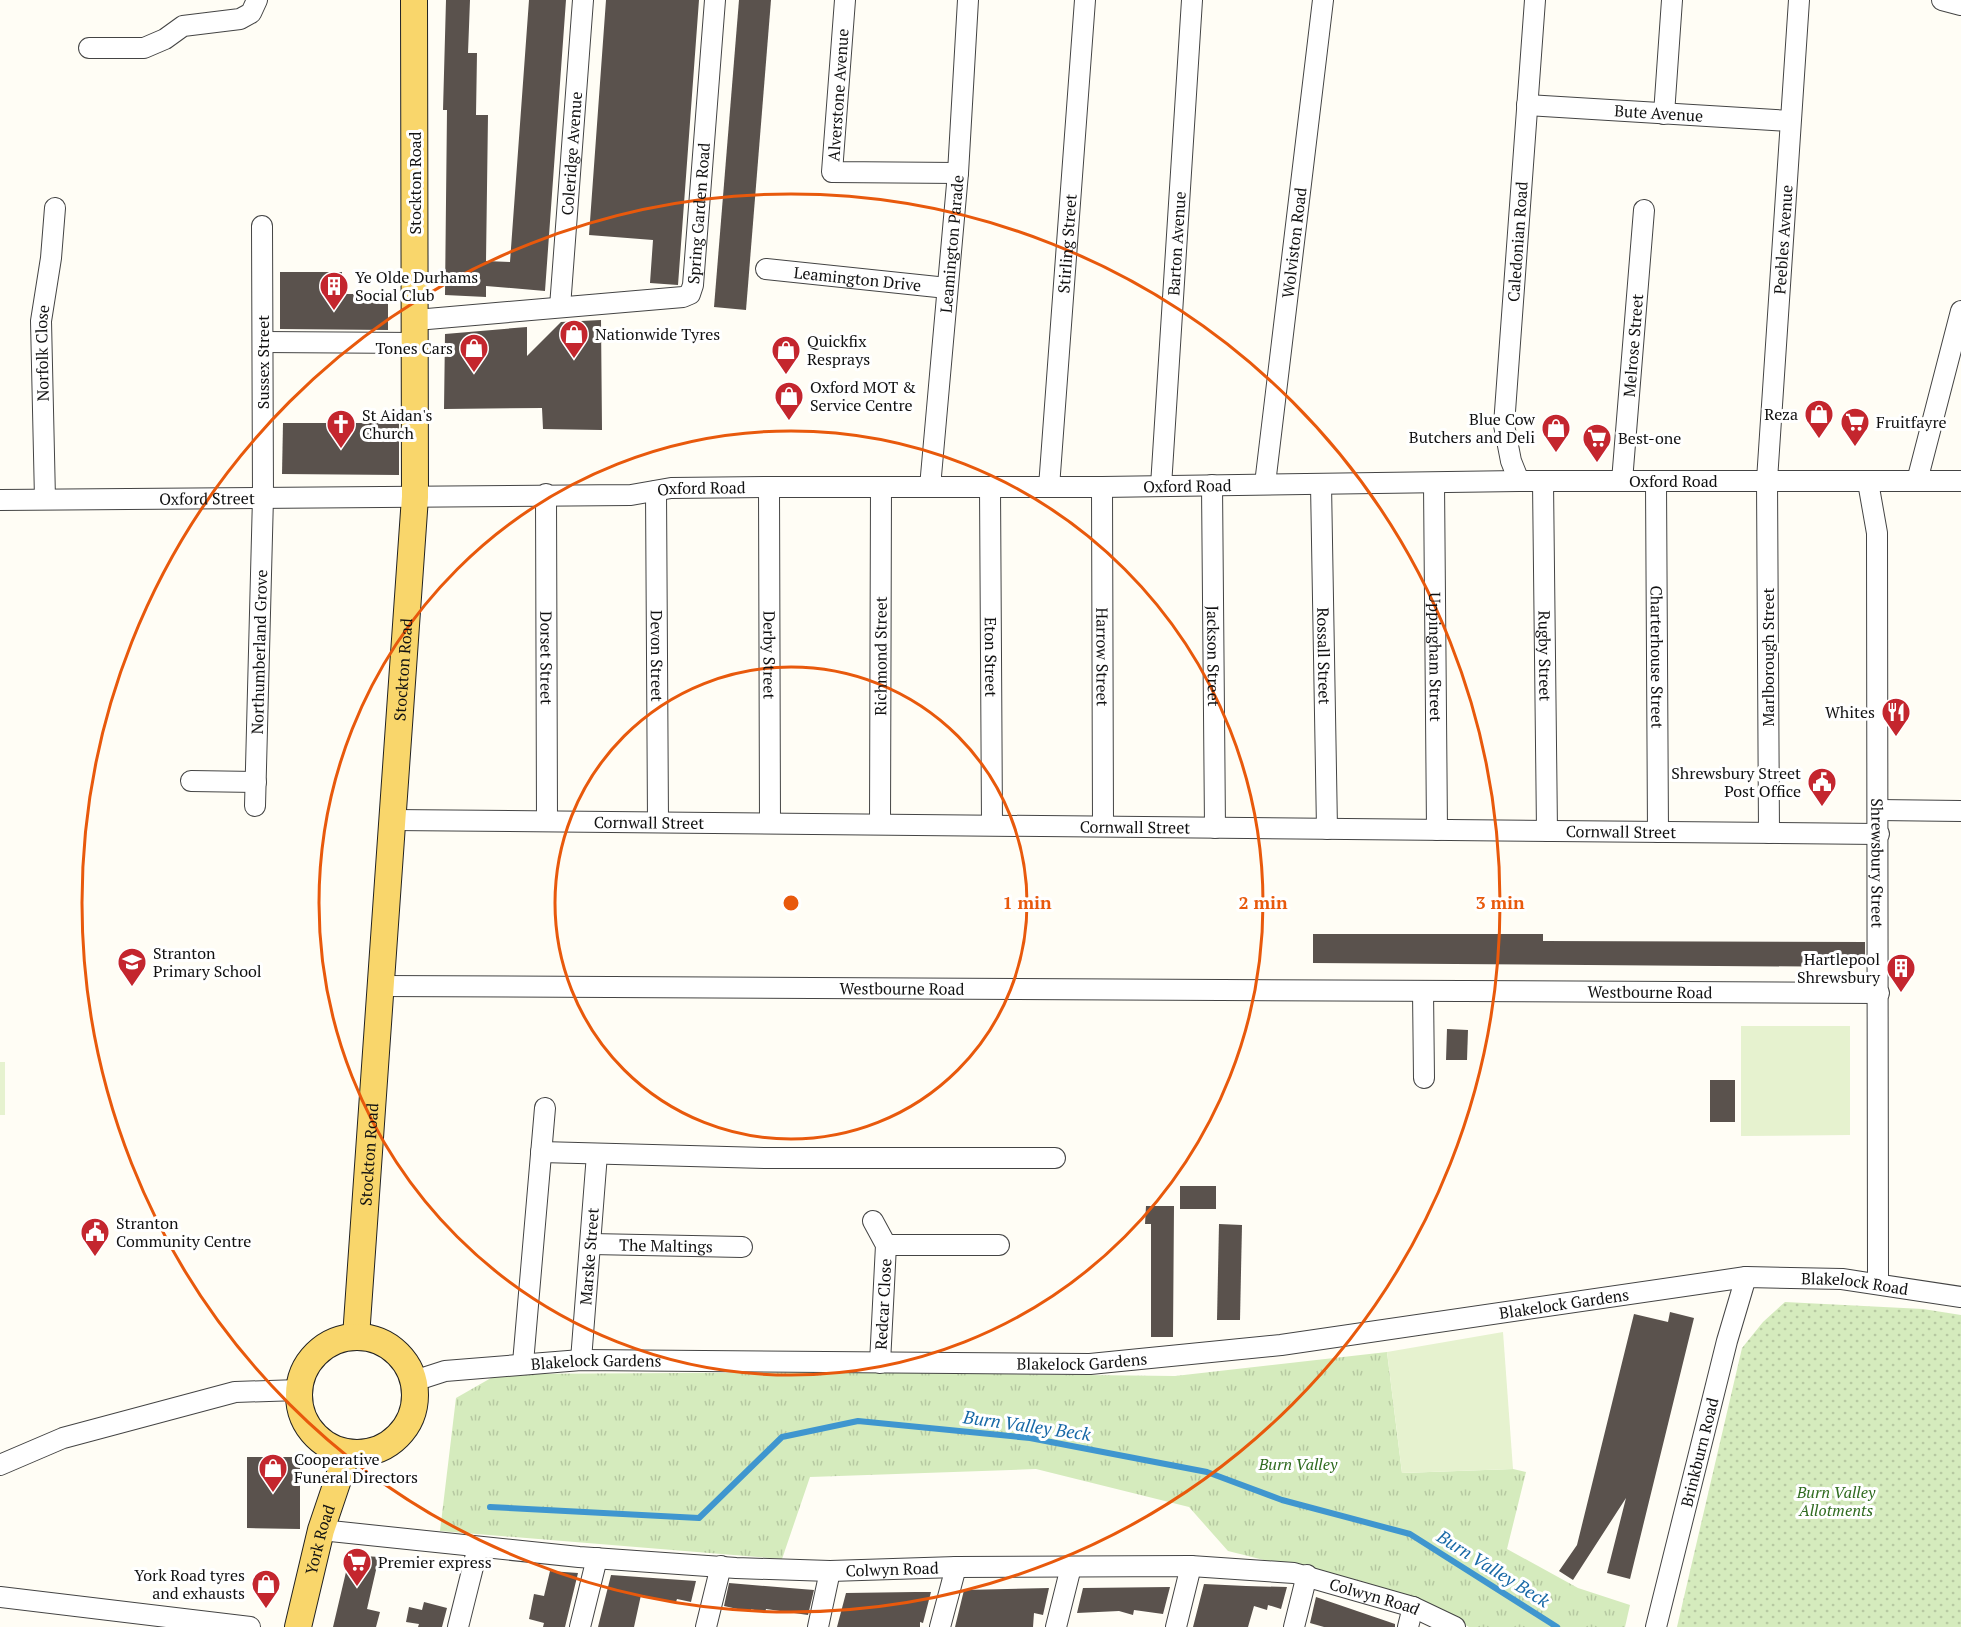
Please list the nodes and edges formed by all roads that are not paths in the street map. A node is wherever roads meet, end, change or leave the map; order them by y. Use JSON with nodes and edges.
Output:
{"nodes":[{"id":1,"x":257,"y":0,"type":"edge"},
{"id":2,"x":414,"y":0,"type":"edge"},
{"id":3,"x":583,"y":0,"type":"edge"},
{"id":4,"x":715,"y":0,"type":"edge"},
{"id":5,"x":845,"y":0,"type":"edge"},
{"id":6,"x":968,"y":0,"type":"edge"},
{"id":7,"x":1085,"y":0,"type":"edge"},
{"id":8,"x":1192,"y":0,"type":"edge"},
{"id":9,"x":1323,"y":0,"type":"edge"},
{"id":10,"x":1535,"y":0,"type":"edge"},
{"id":11,"x":1672,"y":0,"type":"edge"},
{"id":12,"x":1799,"y":0,"type":"edge"},
{"id":13,"x":1942,"y":0,"type":"edge"},
{"id":14,"x":1961,"y":5,"type":"edge"},
{"id":15,"x":89,"y":48,"type":"dead end"},
{"id":16,"x":1527,"y":105,"type":"junction"},
{"id":17,"x":1664,"y":114,"type":"junction"},
{"id":18,"x":1790,"y":122,"type":"junction"},
{"id":19,"x":958,"y":173,"type":"junction"},
{"id":20,"x":55,"y":208,"type":"dead end"},
{"id":21,"x":1644,"y":210,"type":"dead end"},
{"id":22,"x":262,"y":226,"type":"dead end"},
{"id":23,"x":766,"y":269,"type":"dead end"},
{"id":24,"x":947,"y":288,"type":"junction"},
{"id":25,"x":560,"y":307,"type":"junction"},
{"id":26,"x":1961,"y":311,"type":"edge"},
{"id":27,"x":416,"y":331,"type":"junction"},
{"id":28,"x":263,"y":342,"type":"junction"},
{"id":29,"x":1767,"y":480,"type":"junction"},
{"id":30,"x":1519,"y":481,"type":"junction"},
{"id":31,"x":1917,"y":481,"type":"junction"},
{"id":32,"x":1961,"y":481,"type":"edge"},
{"id":33,"x":1543,"y":482,"type":"junction"},
{"id":34,"x":1622,"y":482,"type":"junction"},
{"id":35,"x":1868,"y":482,"type":"junction"},
{"id":36,"x":1434,"y":483,"type":"junction"},
{"id":37,"x":1656,"y":483,"type":"junction"},
{"id":38,"x":1265,"y":484,"type":"junction"},
{"id":39,"x":1321,"y":484,"type":"junction"},
{"id":40,"x":1212,"y":485,"type":"junction"},
{"id":41,"x":1161,"y":486,"type":"junction"},
{"id":42,"x":769,"y":487,"type":"junction"},
{"id":43,"x":881,"y":487,"type":"junction"},
{"id":44,"x":930,"y":487,"type":"junction"},
{"id":45,"x":990,"y":487,"type":"junction"},
{"id":46,"x":1050,"y":487,"type":"junction"},
{"id":47,"x":1102,"y":487,"type":"junction"},
{"id":48,"x":656,"y":491,"type":"junction"},
{"id":49,"x":546,"y":494,"type":"junction"},
{"id":50,"x":263,"y":497,"type":"junction"},
{"id":51,"x":415,"y":498,"type":"junction"},
{"id":52,"x":45,"y":499,"type":"junction"},
{"id":53,"x":0,"y":500,"type":"edge"},
{"id":54,"x":191,"y":781,"type":"dead end"},
{"id":55,"x":256,"y":782,"type":"junction"},
{"id":56,"x":255,"y":806,"type":"dead end"},
{"id":57,"x":1878,"y":810,"type":"junction"},
{"id":58,"x":1961,"y":811,"type":"edge"},
{"id":59,"x":393,"y":820,"type":"junction"},
{"id":60,"x":547,"y":821,"type":"junction"},
{"id":61,"x":658,"y":822,"type":"junction"},
{"id":62,"x":770,"y":823,"type":"junction"},
{"id":63,"x":880,"y":824,"type":"junction"},
{"id":64,"x":992,"y":825,"type":"junction"},
{"id":65,"x":1103,"y":826,"type":"junction"},
{"id":66,"x":1215,"y":828,"type":"junction"},
{"id":67,"x":1327,"y":829,"type":"junction"},
{"id":68,"x":1437,"y":830,"type":"junction"},
{"id":69,"x":1547,"y":831,"type":"junction"},
{"id":70,"x":1658,"y":832,"type":"junction"},
{"id":71,"x":1769,"y":833,"type":"junction"},
{"id":72,"x":1879,"y":834,"type":"junction"},
{"id":73,"x":380,"y":986,"type":"junction"},
{"id":74,"x":1423,"y":991,"type":"junction"},
{"id":75,"x":1879,"y":993,"type":"junction"},
{"id":76,"x":1424,"y":1078,"type":"dead end"},
{"id":77,"x":545,"y":1108,"type":"dead end"},
{"id":78,"x":541,"y":1152,"type":"junction"},
{"id":79,"x":597,"y":1154,"type":"junction"},
{"id":80,"x":1055,"y":1158,"type":"dead end"},
{"id":81,"x":873,"y":1221,"type":"dead end"},
{"id":82,"x":591,"y":1244,"type":"junction"},
{"id":83,"x":886,"y":1245,"type":"junction"},
{"id":84,"x":999,"y":1245,"type":"dead end"},
{"id":85,"x":742,"y":1247,"type":"dead end"},
{"id":86,"x":1746,"y":1277,"type":"junction"},
{"id":87,"x":1878,"y":1283,"type":"junction"},
{"id":88,"x":1961,"y":1297,"type":"edge"},
{"id":89,"x":356,"y":1337,"type":"junction"},
{"id":90,"x":581,"y":1360,"type":"junction"},
{"id":91,"x":523,"y":1363,"type":"junction"},
{"id":92,"x":880,"y":1363,"type":"junction"},
{"id":93,"x":414,"y":1381,"type":"junction"},
{"id":94,"x":299,"y":1390,"type":"junction"},
{"id":95,"x":348,"y":1453,"type":"junction"},
{"id":96,"x":0,"y":1465,"type":"edge"},
{"id":97,"x":321,"y":1530,"type":"junction"},
{"id":98,"x":478,"y":1547,"type":"junction"},
{"id":99,"x":598,"y":1558,"type":"junction"},
{"id":100,"x":1191,"y":1566,"type":"junction"},
{"id":101,"x":728,"y":1567,"type":"junction"},
{"id":102,"x":956,"y":1567,"type":"junction"},
{"id":103,"x":1071,"y":1567,"type":"junction"},
{"id":104,"x":830,"y":1571,"type":"junction"},
{"id":105,"x":1307,"y":1575,"type":"junction"},
{"id":106,"x":0,"y":1597,"type":"edge"},
{"id":107,"x":1413,"y":1607,"type":"junction"},
{"id":108,"x":250,"y":1627,"type":"edge"},
{"id":109,"x":298,"y":1627,"type":"edge"},
{"id":110,"x":458,"y":1627,"type":"edge"},
{"id":111,"x":580,"y":1627,"type":"edge"},
{"id":112,"x":706,"y":1627,"type":"edge"},
{"id":113,"x":818,"y":1627,"type":"edge"},
{"id":114,"x":940,"y":1627,"type":"edge"},
{"id":115,"x":1056,"y":1627,"type":"edge"},
{"id":116,"x":1176,"y":1627,"type":"edge"},
{"id":117,"x":1294,"y":1627,"type":"edge"},
{"id":118,"x":1408,"y":1627,"type":"edge"},
{"id":119,"x":1455,"y":1627,"type":"edge"},
{"id":120,"x":1656,"y":1627,"type":"edge"}],
"edges":[{"from":1,"to":15,"type":"street"},
{"from":2,"to":27,"type":"main road","name":"Stockton Road"},
{"from":3,"to":25,"type":"street","name":"Coleridge Avenue"},
{"from":4,"to":25,"type":"street","name":"Spring Garden Road"},
{"from":5,"to":19,"type":"street","name":"Alverstone Avenue"},
{"from":6,"to":19,"type":"street","name":"Leamington Parade"},
{"from":7,"to":46,"type":"street","name":"Stirling Street"},
{"from":8,"to":41,"type":"street","name":"Barton Avenue"},
{"from":9,"to":38,"type":"street","name":"Wolviston Road"},
{"from":10,"to":16,"type":"street","name":"Caledonian Road"},
{"from":11,"to":17,"type":"street"},
{"from":12,"to":18,"type":"street","name":"Peebles Avenue"},
{"from":13,"to":14,"type":"street"},
{"from":16,"to":17,"type":"street","name":"Bute Avenue"},
{"from":16,"to":30,"type":"street","name":"Caledonian Road"},
{"from":17,"to":18,"type":"street","name":"Bute Avenue"},
{"from":18,"to":29,"type":"street","name":"Peebles Avenue"},
{"from":19,"to":24,"type":"street","name":"Leamington Parade"},
{"from":20,"to":52,"type":"street","name":"Norfolk Close"},
{"from":21,"to":34,"type":"street","name":"Melrose Street"},
{"from":22,"to":28,"type":"street","name":"Sussex Street"},
{"from":23,"to":24,"type":"street","name":"Leamington Drive"},
{"from":24,"to":44,"type":"street","name":"Leamington Parade"},
{"from":25,"to":27,"type":"street","name":"Spring Garden Road"},
{"from":26,"to":31,"type":"street"},
{"from":27,"to":28,"type":"street","name":"Spring Garden Road"},
{"from":27,"to":51,"type":"main road","name":"Stockton Road"},
{"from":28,"to":50,"type":"street","name":"Sussex Street"},
{"from":29,"to":35,"type":"street","name":"Oxford Road"},
{"from":29,"to":37,"type":"street","name":"Oxford Road"},
{"from":29,"to":71,"type":"street","name":"Marlborough Street"},
{"from":30,"to":33,"type":"street","name":"Oxford Road"},
{"from":30,"to":36,"type":"street","name":"Oxford Road"},
{"from":31,"to":32,"type":"street","name":"Oxford Road"},
{"from":31,"to":35,"type":"street","name":"Oxford Road"},
{"from":33,"to":34,"type":"street","name":"Oxford Road"},
{"from":33,"to":69,"type":"street","name":"Rugby Street"},
{"from":34,"to":37,"type":"street","name":"Oxford Road"},
{"from":35,"to":57,"type":"street","name":"Shrewsbury Street"},
{"from":36,"to":39,"type":"street","name":"Oxford Road"},
{"from":36,"to":68,"type":"street","name":"Uppingham Street"},
{"from":37,"to":70,"type":"street","name":"Charterhouse Street"},
{"from":38,"to":39,"type":"street","name":"Oxford Road"},
{"from":38,"to":40,"type":"street","name":"Oxford Road"},
{"from":39,"to":67,"type":"street","name":"Rossall Street"},
{"from":40,"to":41,"type":"street","name":"Oxford Road"},
{"from":40,"to":66,"type":"street","name":"Jackson Street"},
{"from":41,"to":47,"type":"street","name":"Oxford Road"},
{"from":42,"to":43,"type":"street","name":"Oxford Road"},
{"from":42,"to":48,"type":"street","name":"Oxford Road"},
{"from":42,"to":62,"type":"street","name":"Derby Street"},
{"from":43,"to":44,"type":"street","name":"Oxford Road"},
{"from":43,"to":63,"type":"street","name":"Richmond Street"},
{"from":44,"to":45,"type":"street","name":"Oxford Road"},
{"from":45,"to":46,"type":"street","name":"Oxford Road"},
{"from":45,"to":64,"type":"street","name":"Eton Street"},
{"from":46,"to":47,"type":"street","name":"Oxford Road"},
{"from":47,"to":65,"type":"street","name":"Harrow Street"},
{"from":48,"to":49,"type":"street","name":"Oxford Road"},
{"from":48,"to":61,"type":"street","name":"Devon Street"},
{"from":49,"to":51,"type":"street","name":"Oxford Road"},
{"from":49,"to":60,"type":"street","name":"Dorset Street"},
{"from":50,"to":51,"type":"street","name":"Oxford Street"},
{"from":50,"to":52,"type":"street","name":"Oxford Street"},
{"from":50,"to":55,"type":"street","name":"Northumberland Grove"},
{"from":51,"to":59,"type":"main road","name":"Stockton Road"},
{"from":52,"to":53,"type":"street","name":"Oxford Street"},
{"from":54,"to":55,"type":"street"},
{"from":55,"to":56,"type":"street","name":"Northumberland Grove"},
{"from":57,"to":58,"type":"street"},
{"from":57,"to":72,"type":"street","name":"Shrewsbury Street"},
{"from":59,"to":60,"type":"street","name":"Cornwall Street"},
{"from":59,"to":73,"type":"main road","name":"Stockton Road"},
{"from":60,"to":61,"type":"street","name":"Cornwall Street"},
{"from":61,"to":62,"type":"street","name":"Cornwall Street"},
{"from":62,"to":63,"type":"street","name":"Cornwall Street"},
{"from":63,"to":64,"type":"street","name":"Cornwall Street"},
{"from":64,"to":65,"type":"street","name":"Cornwall Street"},
{"from":65,"to":66,"type":"street","name":"Cornwall Street"},
{"from":66,"to":67,"type":"street","name":"Cornwall Street"},
{"from":67,"to":68,"type":"street","name":"Cornwall Street"},
{"from":68,"to":69,"type":"street","name":"Cornwall Street"},
{"from":69,"to":70,"type":"street","name":"Cornwall Street"},
{"from":70,"to":71,"type":"street","name":"Cornwall Street"},
{"from":71,"to":72,"type":"street","name":"Cornwall Street"},
{"from":72,"to":75,"type":"street","name":"Shrewsbury Street"},
{"from":73,"to":74,"type":"street","name":"Westbourne Road"},
{"from":73,"to":89,"type":"main road","name":"Stockton Road"},
{"from":74,"to":75,"type":"street","name":"Westbourne Road"},
{"from":74,"to":76,"type":"street"},
{"from":75,"to":87,"type":"street","name":"Shrewsbury Street"},
{"from":77,"to":78,"type":"street"},
{"from":78,"to":79,"type":"street"},
{"from":78,"to":91,"type":"street"},
{"from":79,"to":80,"type":"street"},
{"from":79,"to":82,"type":"street","name":"Marske Street"},
{"from":81,"to":83,"type":"street","name":"Redcar Close"},
{"from":82,"to":85,"type":"street","name":"The Maltings"},
{"from":82,"to":90,"type":"street","name":"Marske Street"},
{"from":83,"to":84,"type":"street","name":"Redcar Close"},
{"from":83,"to":92,"type":"street","name":"Redcar Close"},
{"from":86,"to":87,"type":"street","name":"Blakelock Road"},
{"from":86,"to":92,"type":"street","name":"Blakelock Gardens"},
{"from":86,"to":120,"type":"street","name":"Brinkburn Road"},
{"from":87,"to":88,"type":"street","name":"Blakelock Road"},
{"from":89,"to":93,"type":"main road"},
{"from":89,"to":94,"type":"main road"},
{"from":90,"to":91,"type":"street","name":"Blakelock Gardens"},
{"from":90,"to":92,"type":"street","name":"Blakelock Gardens"},
{"from":91,"to":93,"type":"street","name":"Blakelock Gardens"},
{"from":93,"to":95,"type":"main road"},
{"from":94,"to":95,"type":"main road"},
{"from":94,"to":96,"type":"street"},
{"from":95,"to":97,"type":"main road","name":"York Road"},
{"from":97,"to":98,"type":"street","name":"Colwyn Road"},
{"from":97,"to":109,"type":"main road","name":"York Road"},
{"from":98,"to":99,"type":"street","name":"Colwyn Road"},
{"from":98,"to":110,"type":"street"},
{"from":99,"to":101,"type":"street","name":"Colwyn Road"},
{"from":99,"to":111,"type":"street"},
{"from":100,"to":103,"type":"street","name":"Colwyn Road"},
{"from":100,"to":105,"type":"street","name":"Colwyn Road"},
{"from":100,"to":116,"type":"street"},
{"from":101,"to":104,"type":"street","name":"Colwyn Road"},
{"from":101,"to":112,"type":"street"},
{"from":102,"to":103,"type":"street","name":"Colwyn Road"},
{"from":102,"to":104,"type":"street","name":"Colwyn Road"},
{"from":102,"to":114,"type":"street"},
{"from":103,"to":115,"type":"street"},
{"from":104,"to":113,"type":"street"},
{"from":105,"to":107,"type":"street","name":"Colwyn Road"},
{"from":105,"to":117,"type":"street"},
{"from":106,"to":108,"type":"street"},
{"from":107,"to":118,"type":"street"},
{"from":107,"to":119,"type":"street","name":"Colwyn Road"}]}
